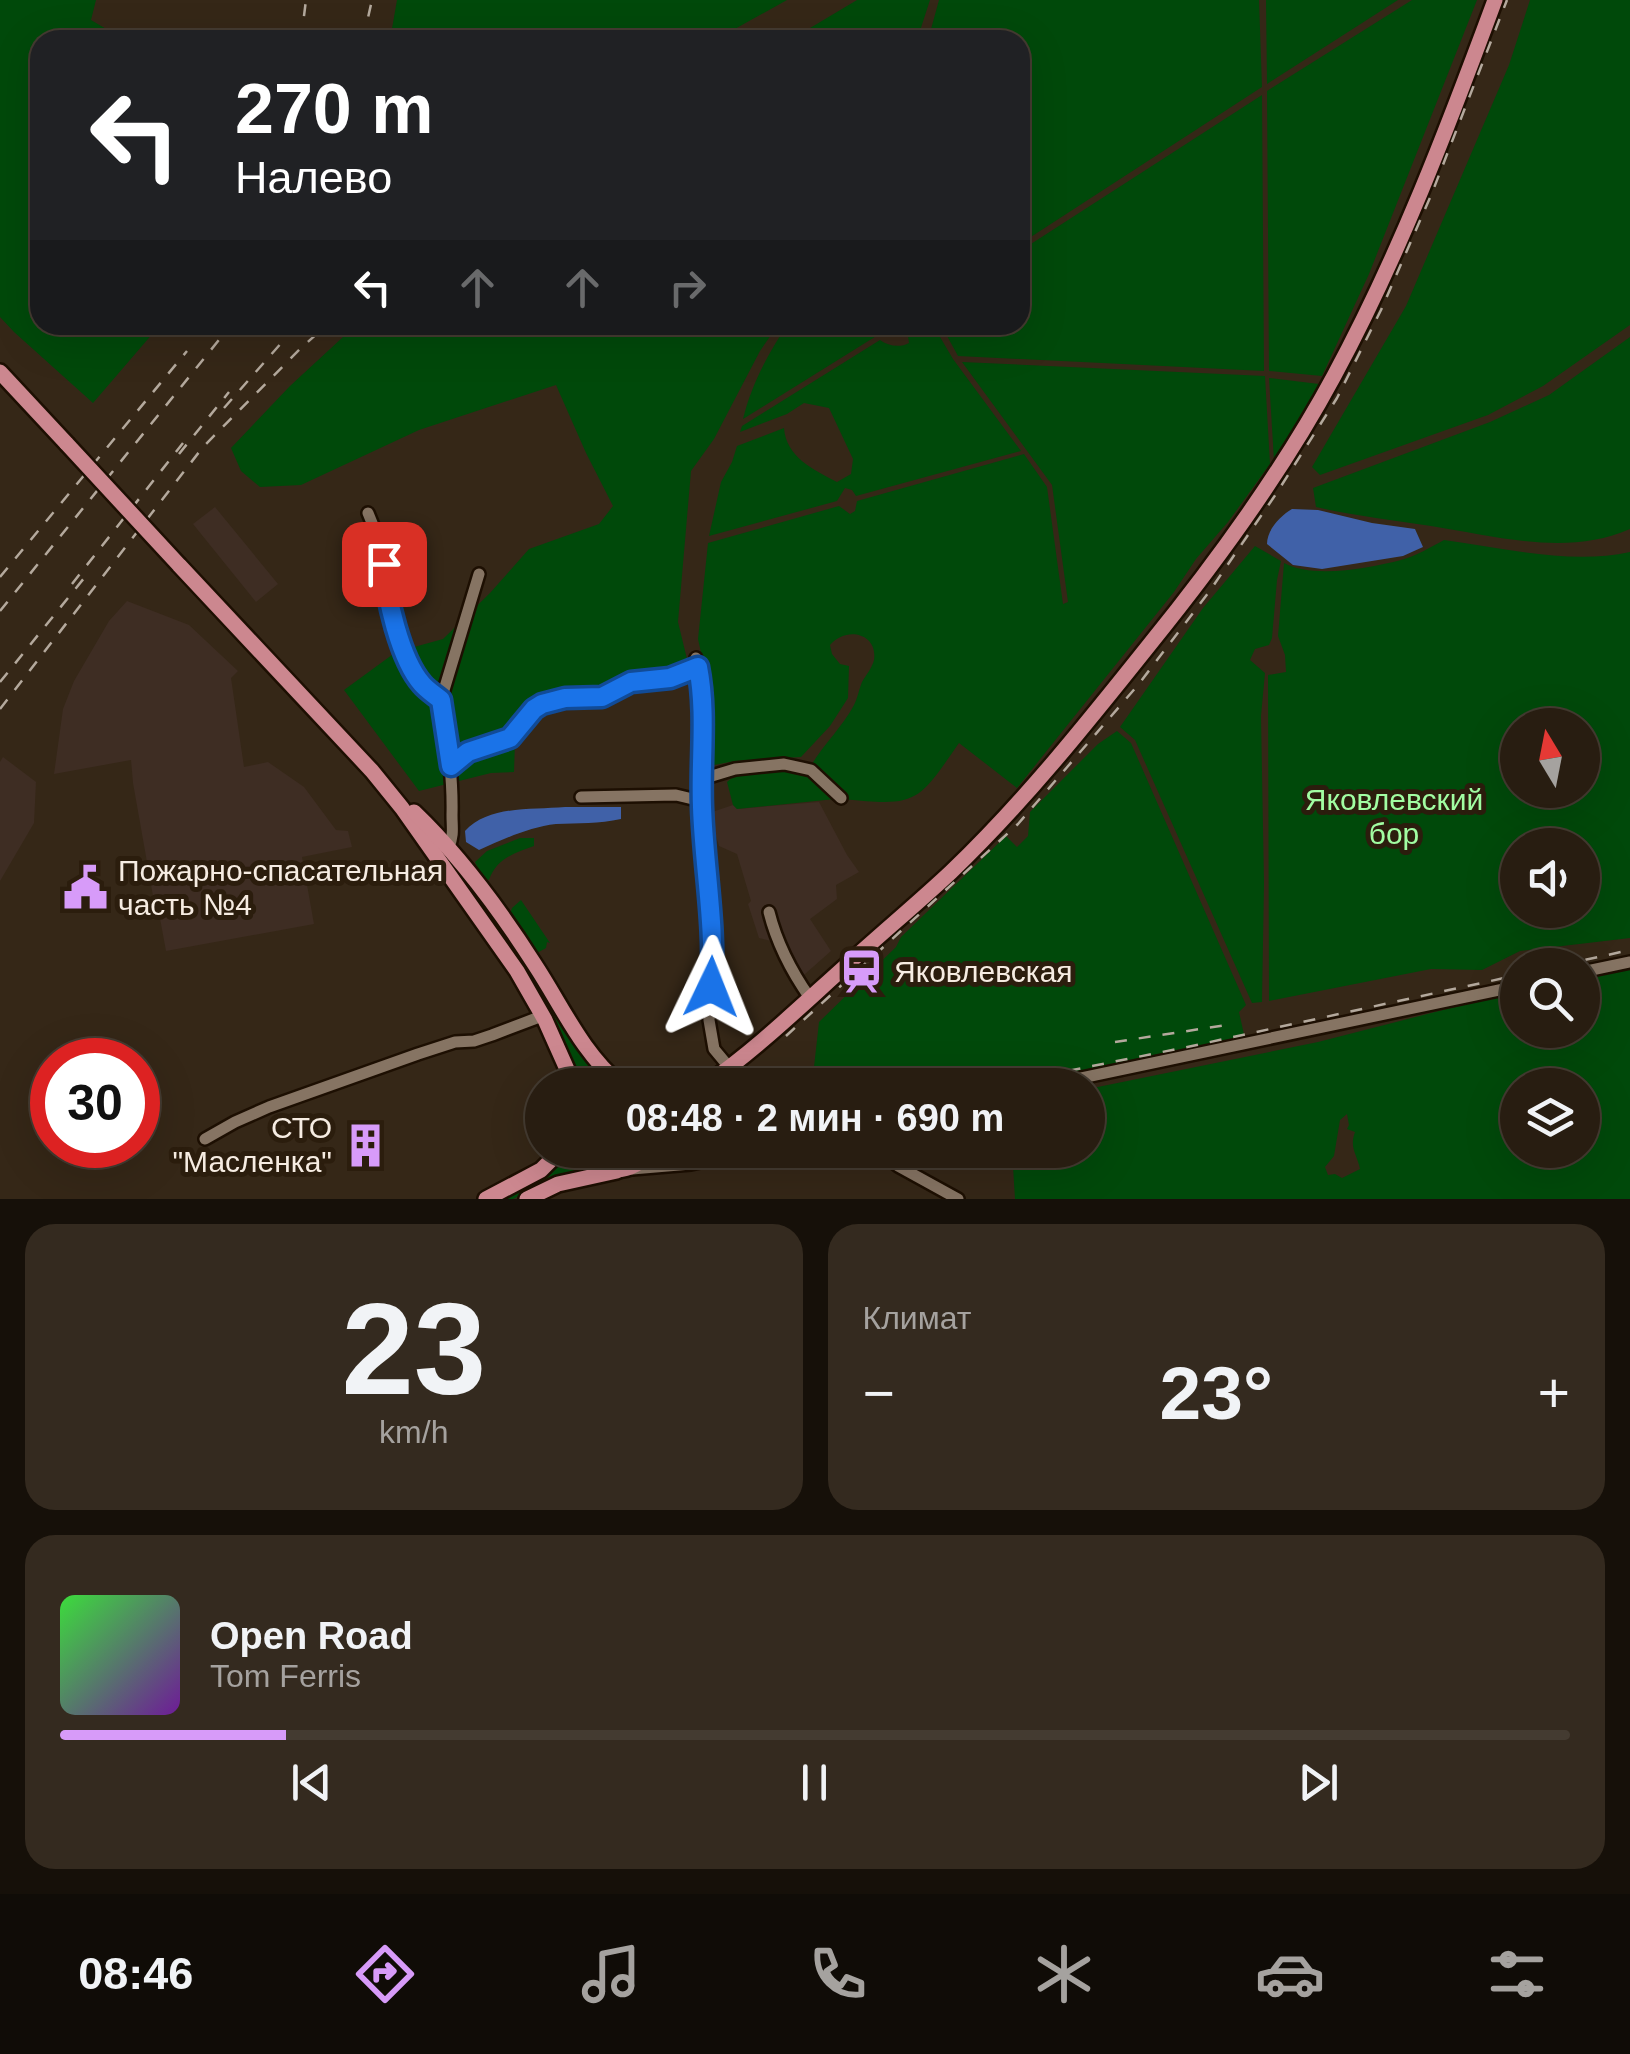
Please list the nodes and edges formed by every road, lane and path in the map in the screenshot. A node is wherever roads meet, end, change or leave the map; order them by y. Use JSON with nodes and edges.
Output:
{"nodes":[{"id":1,"x":1495,"y":0,"type":"edge"},
{"id":2,"x":0,"y":372,"type":"edge"},
{"id":3,"x":368,"y":512,"type":"dead end"},
{"id":4,"x":479,"y":574,"type":"dead end"},
{"id":5,"x":441,"y":700,"type":"junction"},
{"id":6,"x":451,"y":766,"type":"junction"},
{"id":7,"x":372,"y":771,"type":"junction"},
{"id":8,"x":702,"y":779,"type":"junction"},
{"id":9,"x":581,"y":798,"type":"dead end"},
{"id":10,"x":841,"y":798,"type":"dead end"},
{"id":11,"x":701,"y":801,"type":"junction"},
{"id":12,"x":449,"y":847,"type":"junction"},
{"id":13,"x":768,"y":912,"type":"dead end"},
{"id":14,"x":1630,"y":962,"type":"edge"},
{"id":15,"x":1600,"y":968,"type":"edge"},
{"id":16,"x":1500,"y":990,"type":"edge"},
{"id":17,"x":810,"y":998,"type":"junction"},
{"id":18,"x":542,"y":1016,"type":"junction"},
{"id":19,"x":728,"y":1067,"type":"joint"},
{"id":20,"x":566,"y":1068,"type":"edge"},
{"id":21,"x":602,"y":1068,"type":"edge"},
{"id":22,"x":1105,"y":1073,"type":"edge"},
{"id":23,"x":206,"y":1139,"type":"dead end"},
{"id":24,"x":542,"y":1168,"type":"edge"},
{"id":25,"x":611,"y":1168,"type":"edge"},
{"id":26,"x":627,"y":1168,"type":"edge"},
{"id":27,"x":643,"y":1168,"type":"edge"},
{"id":28,"x":902,"y":1168,"type":"edge"},
{"id":29,"x":620,"y":1170,"type":"junction"},
{"id":30,"x":486,"y":1199,"type":"edge"},
{"id":31,"x":526,"y":1199,"type":"edge"},
{"id":32,"x":958,"y":1199,"type":"edge"}],
"edges":[{"from":1,"to":17,"type":"main road"},
{"from":2,"to":7,"type":"main road","bridge":true},
{"from":3,"to":5,"type":"street"},
{"from":4,"to":5,"type":"street"},
{"from":5,"to":6,"type":"street"},
{"from":6,"to":8,"type":"street"},
{"from":6,"to":12,"type":"street"},
{"from":7,"to":12,"type":"main road"},
{"from":7,"to":18,"type":"main road"},
{"from":8,"to":10,"type":"street"},
{"from":8,"to":11,"type":"street"},
{"from":9,"to":11,"type":"street"},
{"from":11,"to":19,"type":"street"},
{"from":12,"to":21,"type":"main road"},
{"from":13,"to":17,"type":"street"},
{"from":14,"to":15,"type":"street"},
{"from":16,"to":22,"type":"street"},
{"from":17,"to":19,"type":"main road"},
{"from":18,"to":20,"type":"main road"},
{"from":18,"to":23,"type":"street"},
{"from":24,"to":30,"type":"main road"},
{"from":25,"to":29,"type":"main road"},
{"from":26,"to":29,"type":"main road"},
{"from":27,"to":29,"type":"street"},
{"from":28,"to":32,"type":"street"},
{"from":29,"to":31,"type":"main road"}]}
